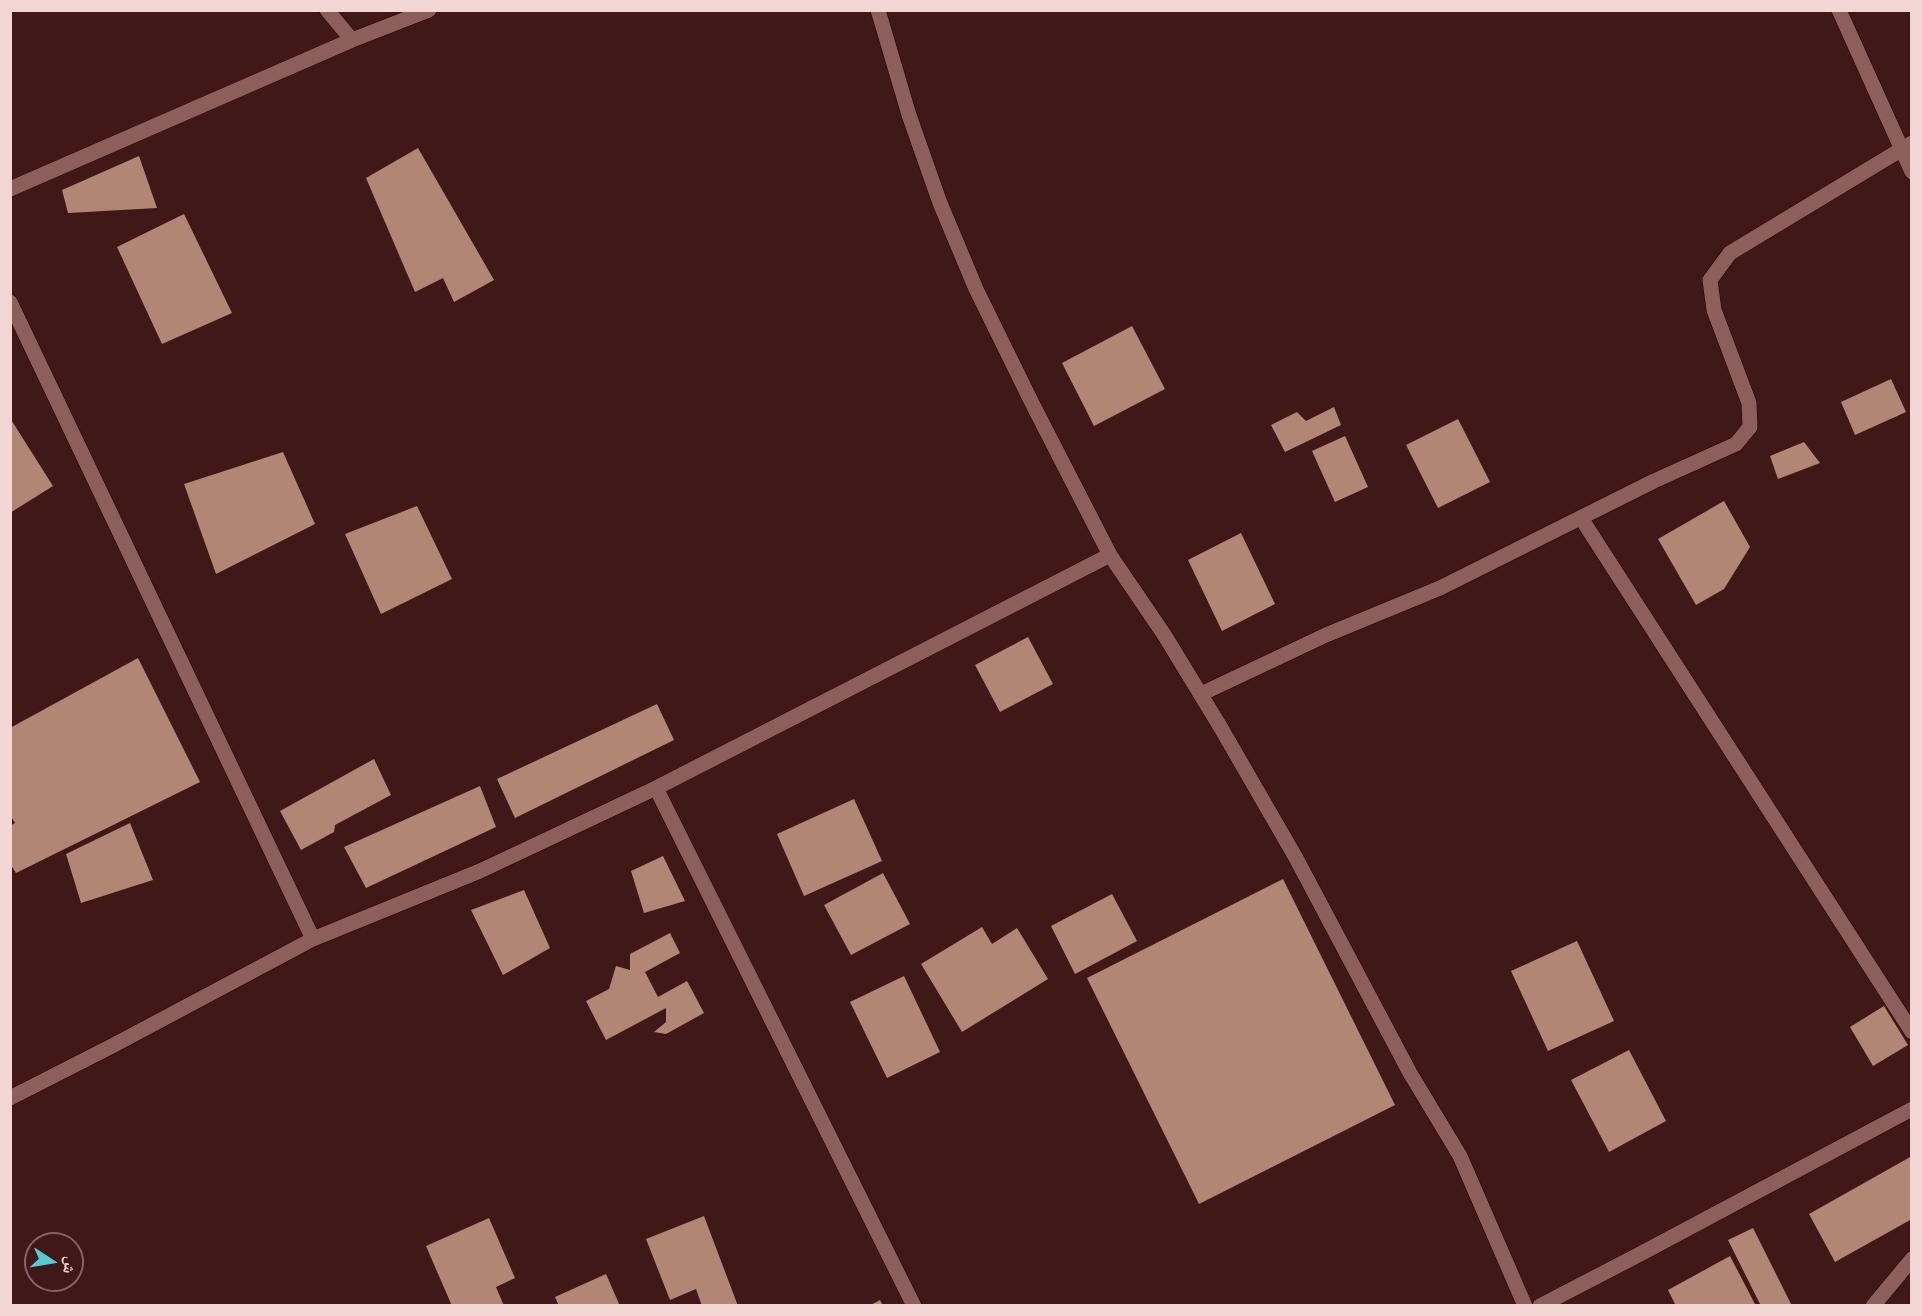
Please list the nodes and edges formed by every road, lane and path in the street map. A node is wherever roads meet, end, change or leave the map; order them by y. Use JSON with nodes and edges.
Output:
{"nodes":[{"id":1,"x":327,"y":10,"type":"edge"},
{"id":2,"x":429,"y":10,"type":"edge"},
{"id":3,"x":878,"y":10,"type":"edge"},
{"id":4,"x":1839,"y":10,"type":"edge"},
{"id":5,"x":352,"y":40,"type":"junction"},
{"id":6,"x":1906,"y":146,"type":"edge"},
{"id":7,"x":1911,"y":172,"type":"edge"},
{"id":8,"x":10,"y":189,"type":"edge"},
{"id":9,"x":10,"y":302,"type":"edge"},
{"id":10,"x":1581,"y":518,"type":"junction"},
{"id":11,"x":1110,"y":555,"type":"junction"},
{"id":12,"x":1201,"y":694,"type":"junction"},
{"id":13,"x":656,"y":788,"type":"junction"},
{"id":14,"x":314,"y":939,"type":"junction"},
{"id":15,"x":1911,"y":1032,"type":"edge"},
{"id":16,"x":10,"y":1098,"type":"edge"},
{"id":17,"x":1911,"y":1109,"type":"edge"},
{"id":18,"x":1911,"y":1259,"type":"edge"},
{"id":19,"x":914,"y":1305,"type":"edge"},
{"id":20,"x":1525,"y":1305,"type":"edge"},
{"id":21,"x":1540,"y":1305,"type":"edge"},
{"id":22,"x":1873,"y":1305,"type":"edge"}],
"edges":[{"from":1,"to":5,"type":"street"},
{"from":2,"to":5,"type":"street"},
{"from":3,"to":11,"type":"street"},
{"from":4,"to":6,"type":"street"},
{"from":5,"to":8,"type":"street"},
{"from":6,"to":7,"type":"street"},
{"from":6,"to":10,"type":"street"},
{"from":9,"to":14,"type":"street"},
{"from":10,"to":12,"type":"street"},
{"from":10,"to":15,"type":"street"},
{"from":11,"to":12,"type":"street"},
{"from":11,"to":13,"type":"street"},
{"from":12,"to":20,"type":"street"},
{"from":13,"to":14,"type":"street"},
{"from":13,"to":19,"type":"street"},
{"from":14,"to":16,"type":"street"},
{"from":17,"to":21,"type":"street"},
{"from":18,"to":22,"type":"street"}]}
